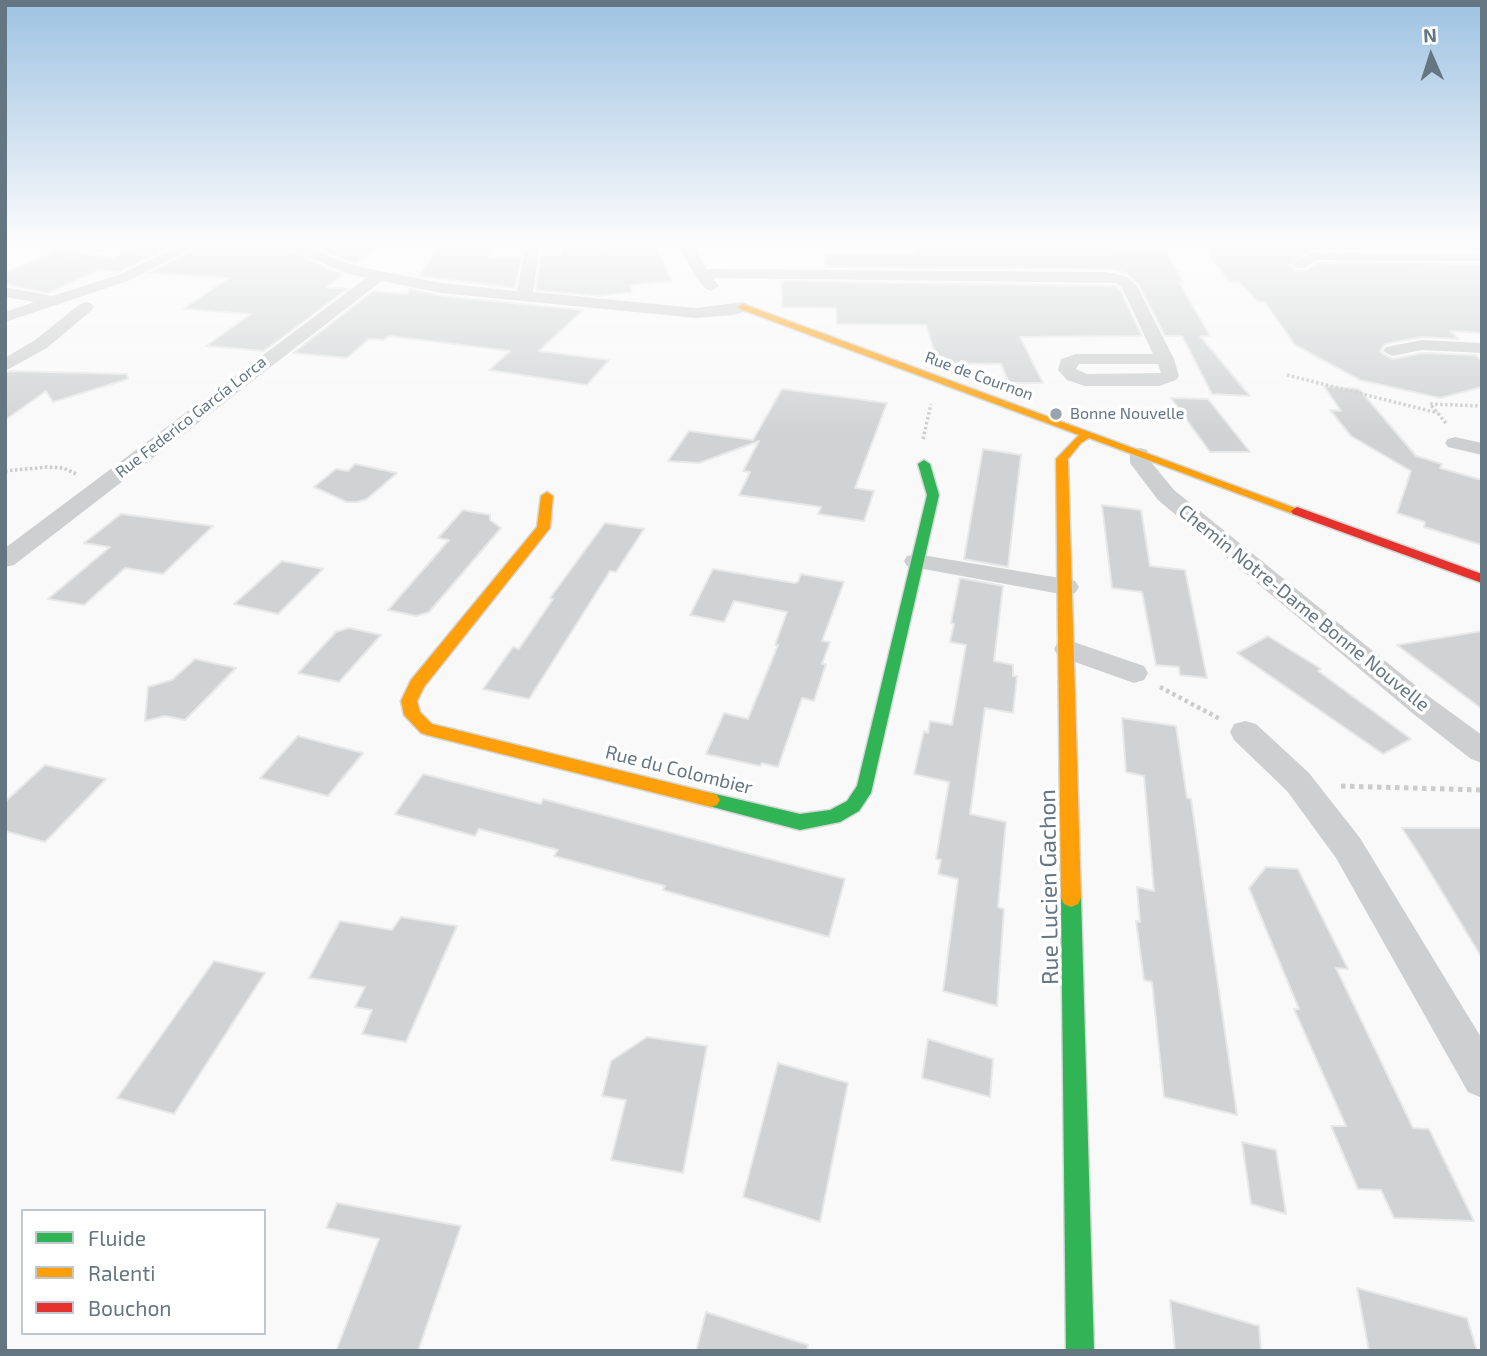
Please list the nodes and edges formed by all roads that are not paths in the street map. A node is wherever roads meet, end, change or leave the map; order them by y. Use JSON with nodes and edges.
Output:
{"nodes":[{"id":1,"x":34,"y":308,"type":"edge"},
{"id":2,"x":84,"y":308,"type":"edge"},
{"id":3,"x":334,"y":308,"type":"edge"},
{"id":4,"x":645,"y":308,"type":"edge"},
{"id":5,"x":739,"y":308,"type":"edge"},
{"id":6,"x":746,"y":308,"type":"edge"},
{"id":7,"x":1140,"y":308,"type":"edge"},
{"id":8,"x":5,"y":317,"type":"edge"},
{"id":9,"x":1482,"y":348,"type":"edge"},
{"id":10,"x":1392,"y":351,"type":"dead end"},
{"id":11,"x":1165,"y":359,"type":"junction"},
{"id":12,"x":5,"y":366,"type":"edge"},
{"id":13,"x":1088,"y":434,"type":"junction"},
{"id":14,"x":1455,"y":443,"type":"road end"},
{"id":15,"x":1482,"y":449,"type":"edge"},
{"id":16,"x":1140,"y":454,"type":"junction"},
{"id":17,"x":924,"y":464,"type":"road end"},
{"id":18,"x":547,"y":496,"type":"dead end"},
{"id":19,"x":5,"y":560,"type":"edge"},
{"id":20,"x":916,"y":561,"type":"junction"},
{"id":21,"x":1482,"y":579,"type":"edge"},
{"id":22,"x":1066,"y":587,"type":"junction"},
{"id":23,"x":1068,"y":649,"type":"junction"},
{"id":24,"x":1134,"y":673,"type":"road end"},
{"id":25,"x":1245,"y":732,"type":"road end"},
{"id":26,"x":1482,"y":751,"type":"edge"},
{"id":27,"x":1482,"y":1078,"type":"edge"},
{"id":28,"x":1080,"y":1351,"type":"edge"}],
"edges":[{"from":1,"to":8,"type":"street"},
{"from":2,"to":12,"type":"street"},
{"from":3,"to":19,"type":"street","name":"Rue Federico García Lorca"},
{"from":4,"to":5,"type":"street"},
{"from":6,"to":13,"type":"street","name":"Rue de Cournon"},
{"from":7,"to":11,"type":"street"},
{"from":9,"to":10,"type":"street"},
{"from":11,"to":11,"type":"street"},
{"from":13,"to":16,"type":"street","name":"Rue de Cournon"},
{"from":13,"to":22,"type":"street","name":"Rue Lucien Gachon"},
{"from":14,"to":15,"type":"street"},
{"from":16,"to":21,"type":"street","name":"Rue de Cournon"},
{"from":16,"to":26,"type":"street","name":"Chemin Notre-Dame Bonne Nouvelle"},
{"from":17,"to":20,"type":"street","name":"Rue du Colombier"},
{"from":18,"to":20,"type":"street","name":"Rue du Colombier"},
{"from":20,"to":22,"type":"street"},
{"from":22,"to":23,"type":"street","name":"Rue Lucien Gachon"},
{"from":23,"to":24,"type":"street"},
{"from":23,"to":28,"type":"street","name":"Rue Lucien Gachon"},
{"from":25,"to":27,"type":"street"}]}
